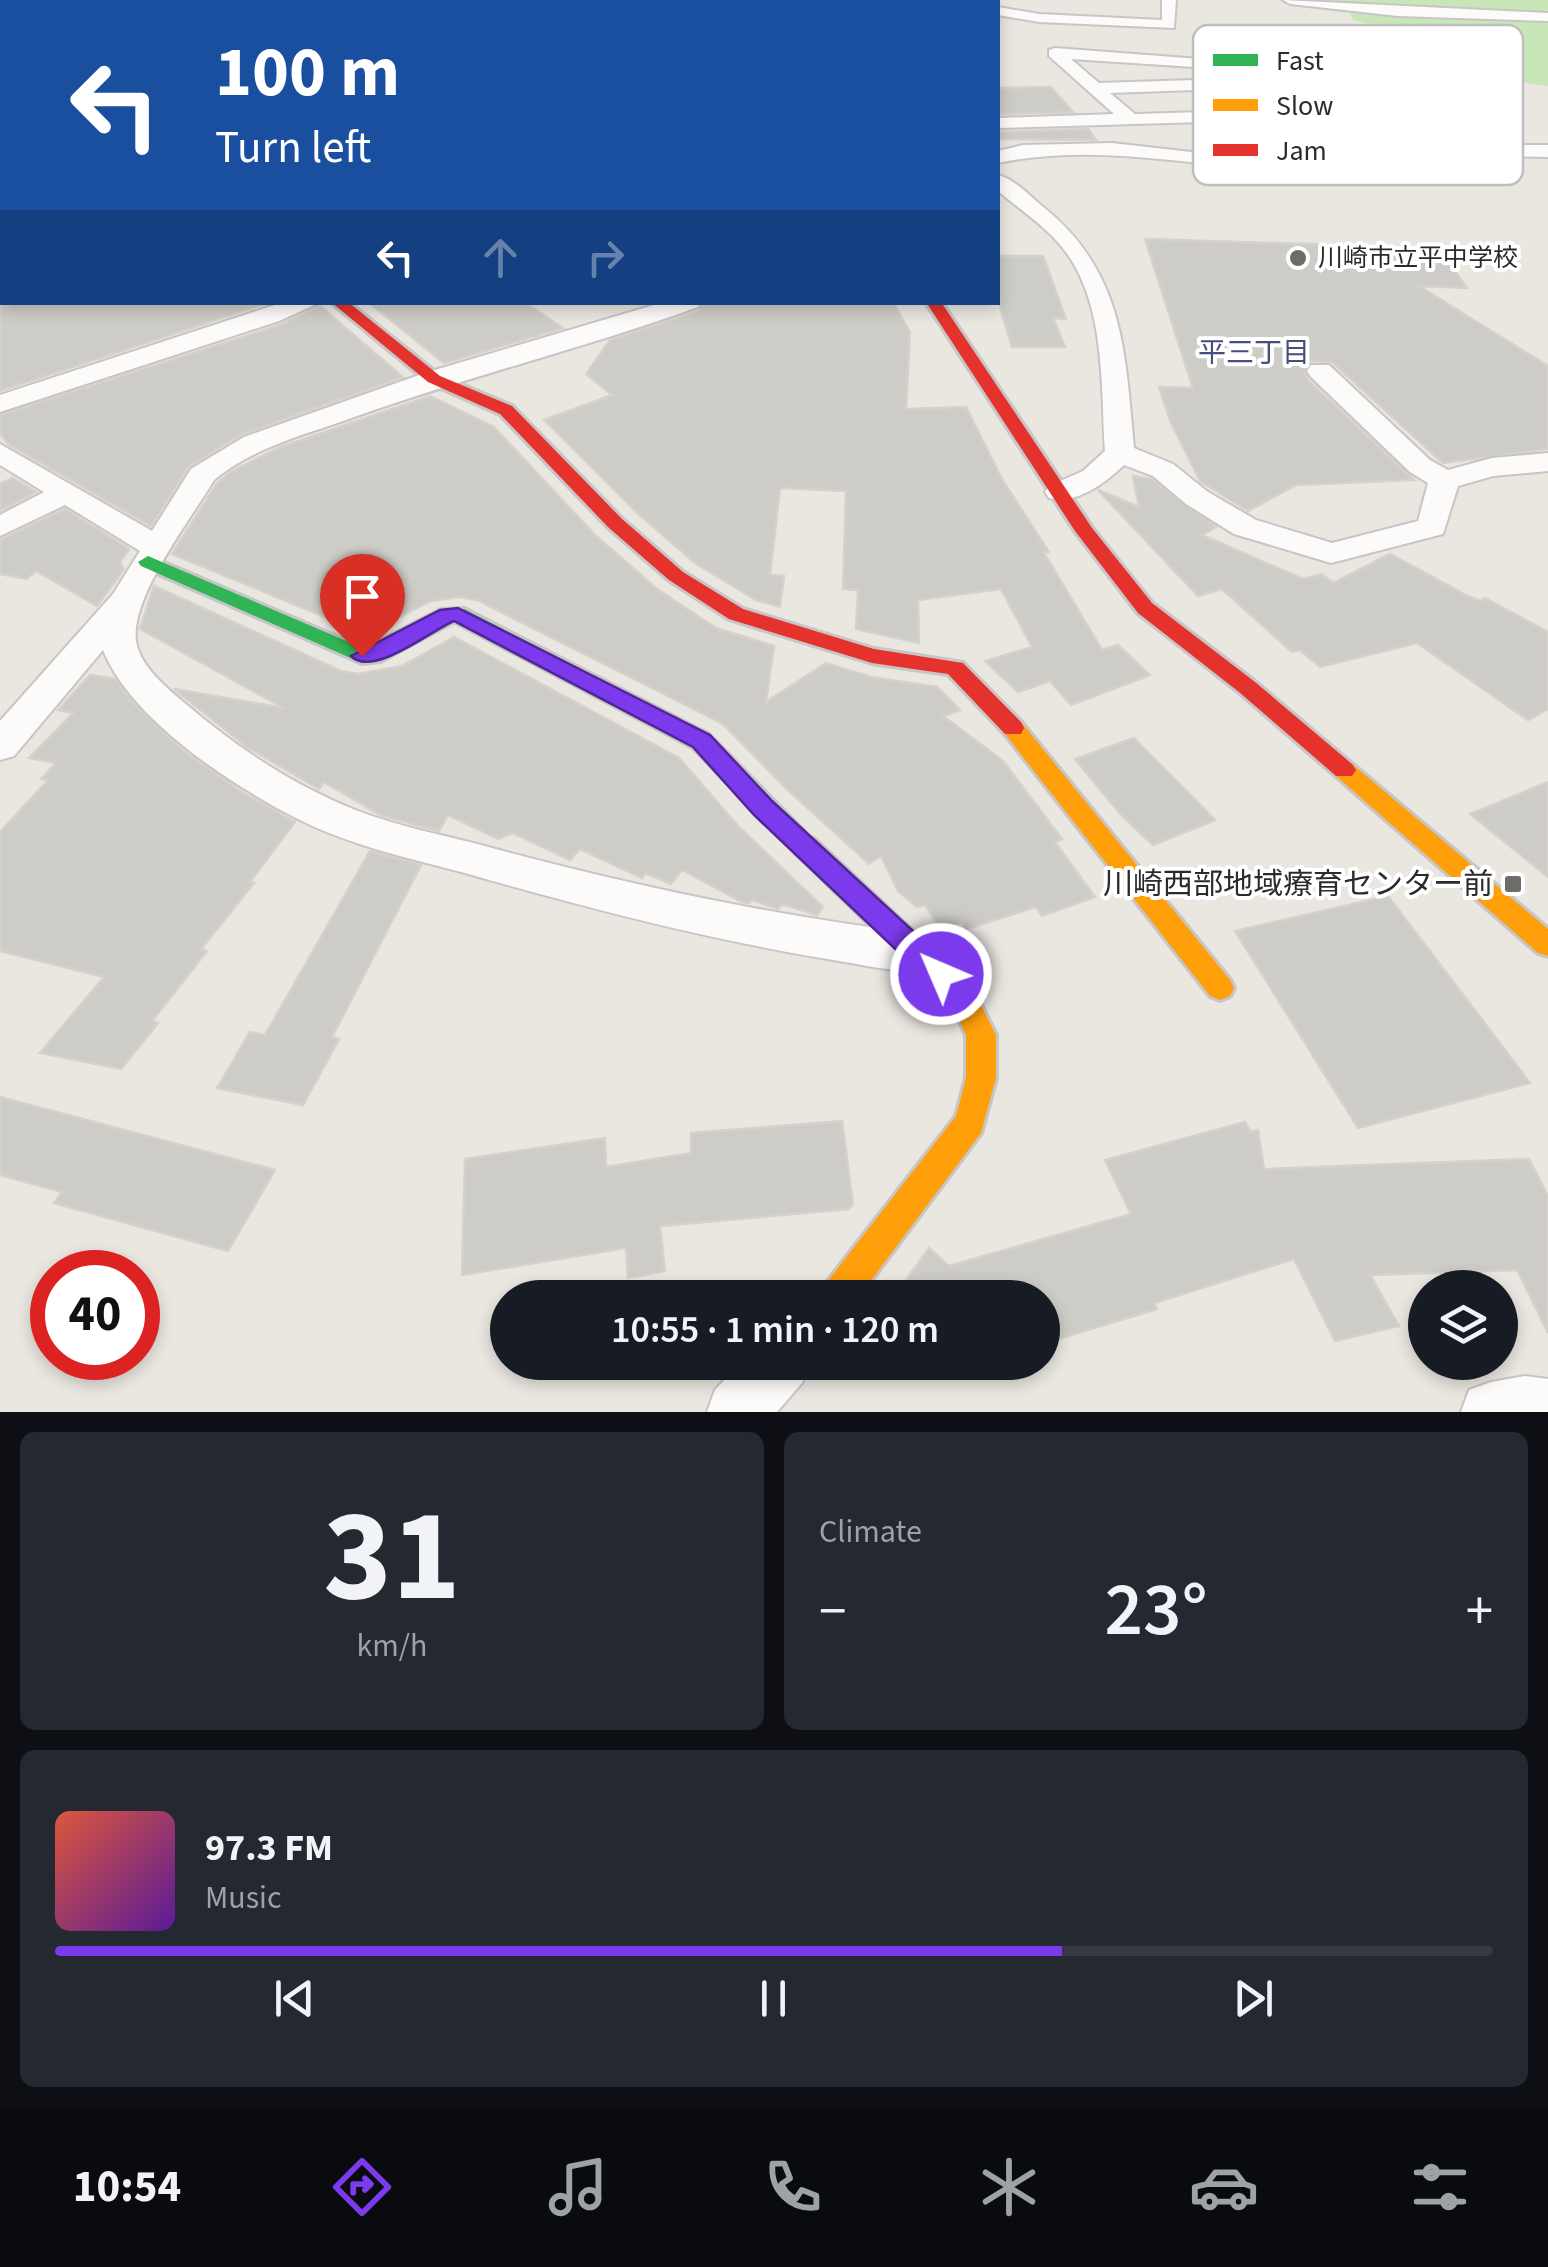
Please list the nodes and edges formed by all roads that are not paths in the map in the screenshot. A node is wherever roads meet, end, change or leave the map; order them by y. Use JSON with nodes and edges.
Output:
{"nodes":[{"id":1,"x":1169,"y":0,"type":"edge"},
{"id":2,"x":1290,"y":0,"type":"edge"},
{"id":3,"x":1000,"y":6,"type":"edge"},
{"id":4,"x":1548,"y":17,"type":"edge"},
{"id":5,"x":1193,"y":62,"type":"edge"},
{"id":6,"x":1193,"y":85,"type":"edge"},
{"id":7,"x":1096,"y":88,"type":"junction"},
{"id":8,"x":1193,"y":117,"type":"edge"},
{"id":9,"x":1130,"y":118,"type":"junction"},
{"id":10,"x":1000,"y":122,"type":"edge"},
{"id":11,"x":1000,"y":157,"type":"edge"},
{"id":12,"x":1193,"y":159,"type":"edge"},
{"id":13,"x":1000,"y":182,"type":"edge"},
{"id":14,"x":301,"y":305,"type":"edge"},
{"id":15,"x":342,"y":305,"type":"edge"},
{"id":16,"x":679,"y":305,"type":"edge"},
{"id":17,"x":935,"y":305,"type":"edge"},
{"id":18,"x":1320,"y":372,"type":"dead end"},
{"id":19,"x":434,"y":379,"type":"junction"},
{"id":20,"x":0,"y":404,"type":"edge"},
{"id":21,"x":0,"y":453,"type":"edge"},
{"id":22,"x":1120,"y":453,"type":"junction"},
{"id":23,"x":1548,"y":462,"type":"edge"},
{"id":24,"x":1444,"y":480,"type":"junction"},
{"id":25,"x":1060,"y":492,"type":"junction"},
{"id":26,"x":64,"y":494,"type":"junction"},
{"id":27,"x":0,"y":527,"type":"edge"},
{"id":28,"x":152,"y":555,"type":"junction"},
{"id":29,"x":126,"y":600,"type":"junction"},
{"id":30,"x":0,"y":746,"type":"edge"},
{"id":31,"x":1548,"y":945,"type":"edge"},
{"id":32,"x":920,"y":952,"type":"junction"},
{"id":33,"x":1220,"y":988,"type":"dead end"},
{"id":34,"x":850,"y":1280,"type":"edge"},
{"id":35,"x":765,"y":1380,"type":"edge"},
{"id":36,"x":1548,"y":1408,"type":"edge"},
{"id":37,"x":737,"y":1412,"type":"edge"},
{"id":38,"x":1490,"y":1412,"type":"edge"}],
"edges":[{"from":1,"to":3,"type":"street"},
{"from":2,"to":4,"type":"street"},
{"from":5,"to":7,"type":"street"},
{"from":6,"to":7,"type":"street"},
{"from":7,"to":9,"type":"street"},
{"from":8,"to":9,"type":"street"},
{"from":9,"to":10,"type":"street"},
{"from":11,"to":12,"type":"street"},
{"from":13,"to":22,"type":"street"},
{"from":14,"to":20,"type":"street"},
{"from":15,"to":19,"type":"street"},
{"from":16,"to":19,"type":"street"},
{"from":17,"to":25,"type":"street"},
{"from":18,"to":24,"type":"street"},
{"from":19,"to":28,"type":"street"},
{"from":19,"to":33,"type":"street"},
{"from":21,"to":26,"type":"street"},
{"from":22,"to":24,"type":"street"},
{"from":22,"to":25,"type":"street"},
{"from":23,"to":24,"type":"street"},
{"from":25,"to":31,"type":"street"},
{"from":26,"to":27,"type":"street"},
{"from":26,"to":28,"type":"street"},
{"from":28,"to":29,"type":"street"},
{"from":28,"to":32,"type":"street"},
{"from":29,"to":30,"type":"street"},
{"from":29,"to":32,"type":"street"},
{"from":32,"to":34,"type":"street"},
{"from":35,"to":37,"type":"street"},
{"from":36,"to":38,"type":"street"}]}
